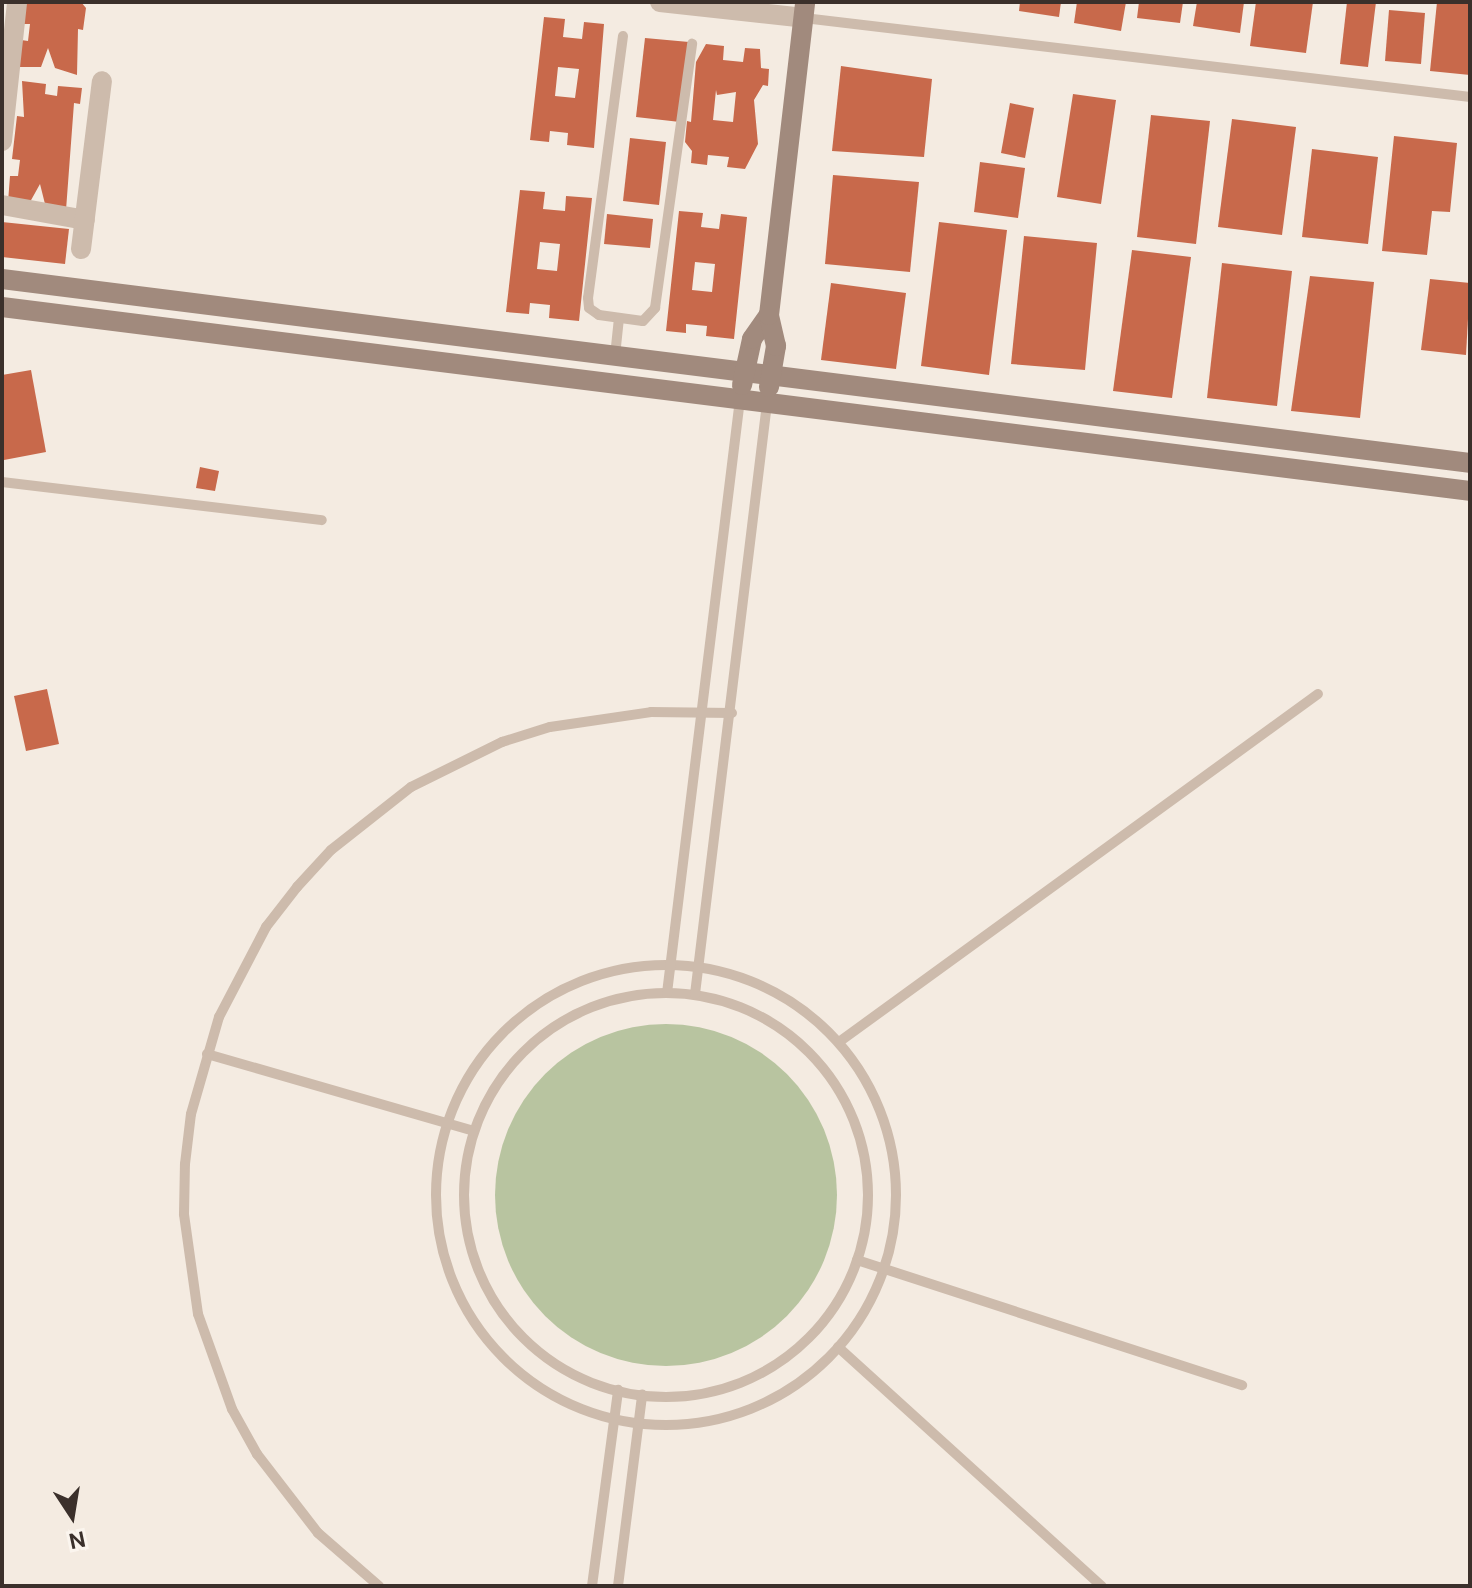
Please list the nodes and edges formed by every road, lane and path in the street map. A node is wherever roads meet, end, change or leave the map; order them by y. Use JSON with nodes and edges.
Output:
{"nodes":[{"id":1,"x":17,"y":2,"type":"edge"},
{"id":2,"x":660,"y":2,"type":"edge"},
{"id":3,"x":805,"y":10,"type":"edge"},
{"id":4,"x":8,"y":25,"type":"edge"},
{"id":5,"x":623,"y":36,"type":"dead end"},
{"id":6,"x":692,"y":44,"type":"dead end"},
{"id":7,"x":102,"y":81,"type":"dead end"},
{"id":8,"x":1470,"y":97,"type":"edge"},
{"id":9,"x":2,"y":131,"type":"edge"},
{"id":10,"x":2,"y":205,"type":"edge"},
{"id":11,"x":85,"y":220,"type":"junction"},
{"id":12,"x":81,"y":249,"type":"dead end"},
{"id":13,"x":2,"y":279,"type":"edge"},
{"id":14,"x":2,"y":307,"type":"edge"},
{"id":15,"x":769,"y":315,"type":"junction"},
{"id":16,"x":619,"y":318,"type":"junction"},
{"id":17,"x":615,"y":356,"type":"junction"},
{"id":18,"x":744,"y":371,"type":"junction"},
{"id":19,"x":771,"y":375,"type":"junction"},
{"id":20,"x":740,"y":399,"type":"junction"},
{"id":21,"x":767,"y":403,"type":"junction"},
{"id":22,"x":1470,"y":463,"type":"edge"},
{"id":23,"x":2,"y":482,"type":"edge"},
{"id":24,"x":1470,"y":491,"type":"edge"},
{"id":25,"x":322,"y":520,"type":"dead end"},
{"id":26,"x":1318,"y":694,"type":"dead end"},
{"id":27,"x":702,"y":712,"type":"junction"},
{"id":28,"x":732,"y":713,"type":"junction"},
{"id":29,"x":670,"y":965,"type":"junction"},
{"id":30,"x":698,"y":967,"type":"junction"},
{"id":31,"x":667,"y":993,"type":"junction"},
{"id":32,"x":695,"y":994,"type":"junction"},
{"id":33,"x":839,"y":1042,"type":"junction"},
{"id":34,"x":207,"y":1054,"type":"junction"},
{"id":35,"x":447,"y":1122,"type":"junction"},
{"id":36,"x":473,"y":1131,"type":"junction"},
{"id":37,"x":857,"y":1260,"type":"junction"},
{"id":38,"x":884,"y":1269,"type":"junction"},
{"id":39,"x":838,"y":1347,"type":"junction"},
{"id":40,"x":1242,"y":1385,"type":"dead end"},
{"id":41,"x":618,"y":1390,"type":"junction"},
{"id":42,"x":642,"y":1395,"type":"junction"},
{"id":43,"x":612,"y":1420,"type":"junction"},
{"id":44,"x":638,"y":1424,"type":"junction"},
{"id":45,"x":379,"y":1586,"type":"edge"},
{"id":46,"x":592,"y":1586,"type":"edge"},
{"id":47,"x":618,"y":1586,"type":"edge"},
{"id":48,"x":1102,"y":1586,"type":"edge"}],
"edges":[{"from":1,"to":4,"type":"street"},
{"from":2,"to":3,"type":"street"},
{"from":3,"to":8,"type":"lane"},
{"from":3,"to":15,"type":"street"},
{"from":4,"to":9,"type":"street"},
{"from":5,"to":16,"type":"lane"},
{"from":6,"to":16,"type":"lane"},
{"from":7,"to":11,"type":"street"},
{"from":10,"to":11,"type":"street"},
{"from":11,"to":12,"type":"street"},
{"from":13,"to":17,"type":"street"},
{"from":14,"to":20,"type":"street"},
{"from":15,"to":18,"type":"street"},
{"from":15,"to":19,"type":"street"},
{"from":16,"to":17,"type":"lane"},
{"from":17,"to":18,"type":"street"},
{"from":18,"to":19,"type":"street"},
{"from":18,"to":20,"type":"street"},
{"from":19,"to":21,"type":"street"},
{"from":19,"to":22,"type":"street"},
{"from":20,"to":21,"type":"street"},
{"from":20,"to":27,"type":"lane"},
{"from":21,"to":24,"type":"street"},
{"from":21,"to":28,"type":"lane"},
{"from":23,"to":25,"type":"lane"},
{"from":26,"to":33,"type":"lane"},
{"from":27,"to":28,"type":"lane"},
{"from":27,"to":29,"type":"lane"},
{"from":27,"to":34,"type":"lane"},
{"from":28,"to":30,"type":"lane"},
{"from":29,"to":30,"type":"lane"},
{"from":29,"to":31,"type":"lane"},
{"from":29,"to":35,"type":"lane"},
{"from":30,"to":32,"type":"lane"},
{"from":30,"to":33,"type":"lane"},
{"from":31,"to":32,"type":"lane"},
{"from":31,"to":36,"type":"lane"},
{"from":32,"to":37,"type":"lane"},
{"from":33,"to":38,"type":"lane"},
{"from":34,"to":35,"type":"lane"},
{"from":34,"to":45,"type":"lane"},
{"from":35,"to":36,"type":"lane"},
{"from":35,"to":43,"type":"lane"},
{"from":36,"to":41,"type":"lane"},
{"from":37,"to":38,"type":"lane"},
{"from":37,"to":42,"type":"lane"},
{"from":38,"to":39,"type":"lane"},
{"from":38,"to":40,"type":"lane"},
{"from":39,"to":44,"type":"lane"},
{"from":39,"to":48,"type":"lane"},
{"from":41,"to":42,"type":"lane"},
{"from":41,"to":43,"type":"lane"},
{"from":42,"to":44,"type":"lane"},
{"from":43,"to":44,"type":"lane"},
{"from":43,"to":46,"type":"lane"},
{"from":44,"to":47,"type":"lane"}]}
